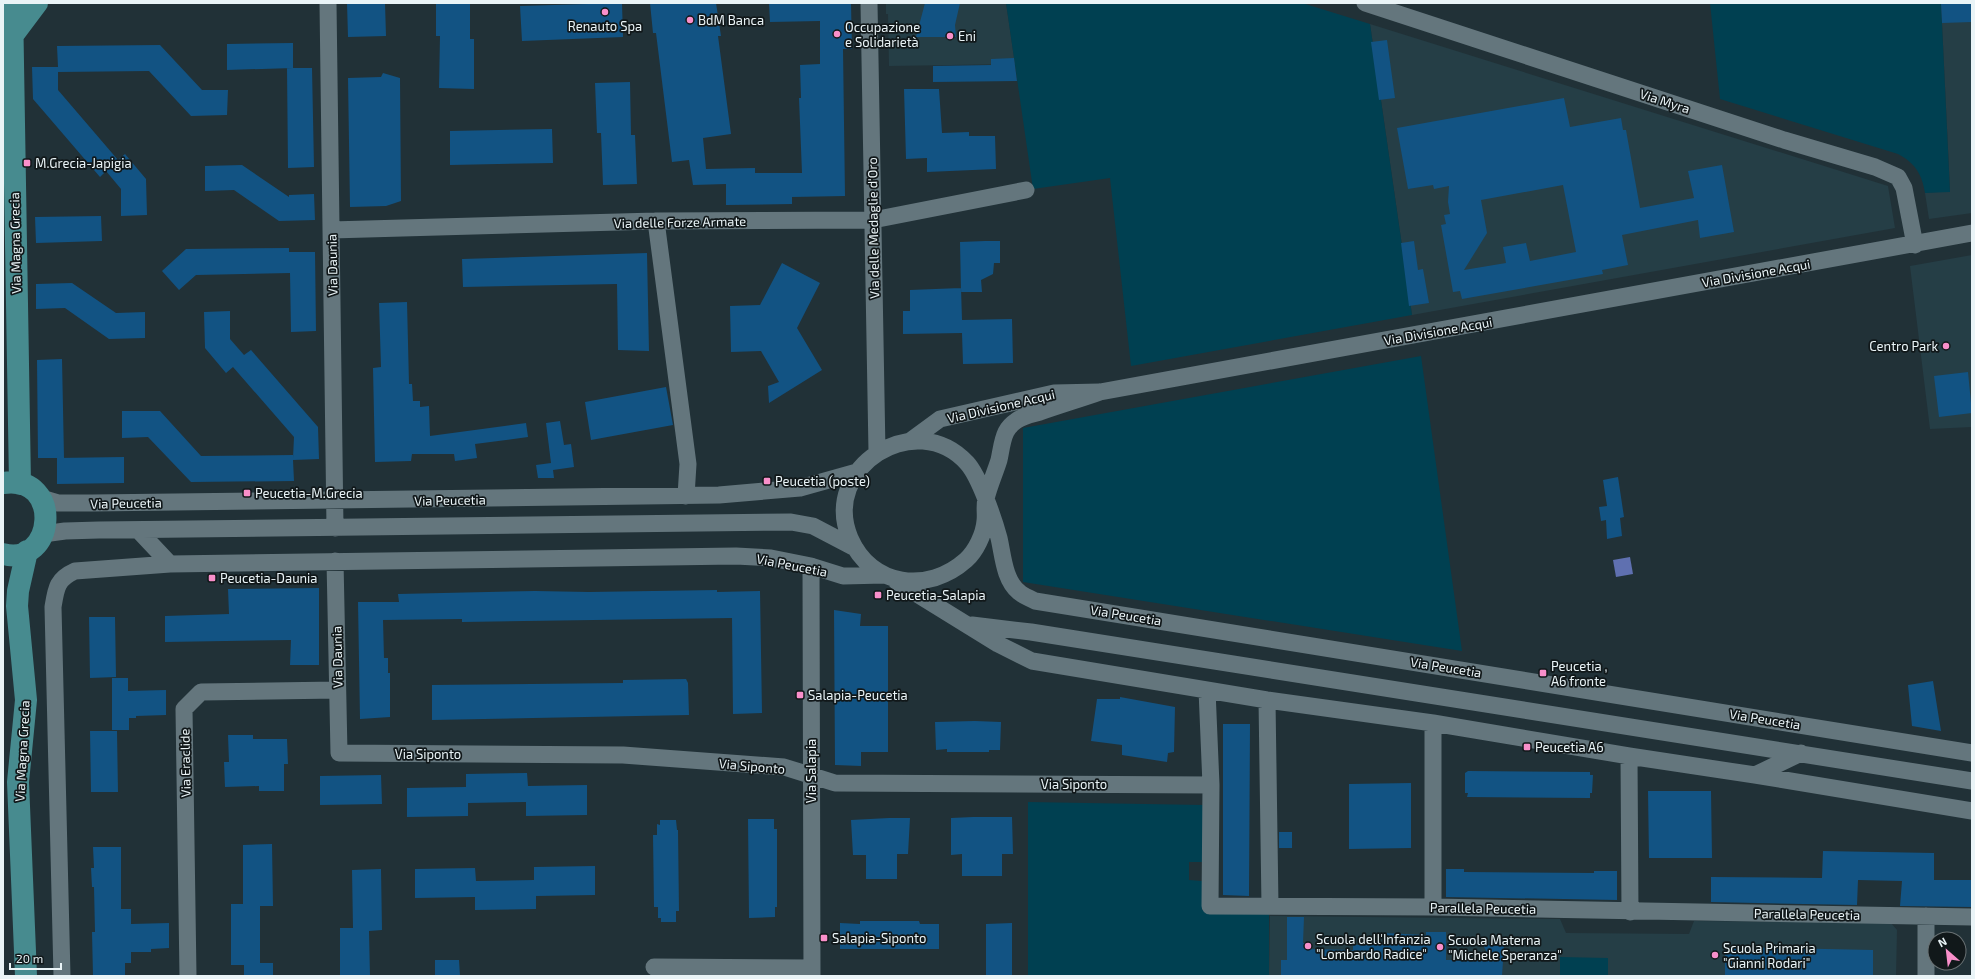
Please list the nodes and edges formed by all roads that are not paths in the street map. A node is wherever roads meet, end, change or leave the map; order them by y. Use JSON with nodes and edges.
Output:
{"nodes":[{"id":1,"x":12,"y":3,"type":"edge"},
{"id":2,"x":37,"y":3,"type":"edge"},
{"id":3,"x":328,"y":3,"type":"edge"},
{"id":4,"x":869,"y":3,"type":"edge"},
{"id":5,"x":1365,"y":3,"type":"edge"},
{"id":6,"x":13,"y":35,"type":"junction"},
{"id":7,"x":8,"y":58,"type":"edge"},
{"id":8,"x":1026,"y":190,"type":"dead end"},
{"id":9,"x":873,"y":220,"type":"junction"},
{"id":10,"x":656,"y":221,"type":"junction"},
{"id":11,"x":332,"y":230,"type":"junction"},
{"id":12,"x":1972,"y":233,"type":"edge"},
{"id":13,"x":1915,"y":244,"type":"junction"},
{"id":14,"x":1100,"y":392,"type":"junction"},
{"id":15,"x":910,"y":441,"type":"junction"},
{"id":16,"x":877,"y":452,"type":"junction"},
{"id":17,"x":857,"y":472,"type":"junction"},
{"id":18,"x":11,"y":484,"type":"edge"},
{"id":19,"x":686,"y":496,"type":"junction"},
{"id":20,"x":41,"y":498,"type":"junction"},
{"id":21,"x":335,"y":499,"type":"junction"},
{"id":22,"x":985,"y":500,"type":"junction"},
{"id":23,"x":335,"y":528,"type":"junction"},
{"id":24,"x":138,"y":530,"type":"junction"},
{"id":25,"x":43,"y":534,"type":"junction"},
{"id":26,"x":855,"y":548,"type":"junction"},
{"id":27,"x":26,"y":551,"type":"junction"},
{"id":28,"x":3,"y":554,"type":"edge"},
{"id":29,"x":335,"y":561,"type":"junction"},
{"id":30,"x":170,"y":564,"type":"junction"},
{"id":31,"x":811,"y":566,"type":"junction"},
{"id":32,"x":888,"y":577,"type":"junction"},
{"id":33,"x":968,"y":625,"type":"junction"},
{"id":34,"x":337,"y":690,"type":"junction"},
{"id":35,"x":1207,"y":690,"type":"junction"},
{"id":36,"x":1266,"y":700,"type":"junction"},
{"id":37,"x":1433,"y":722,"type":"junction"},
{"id":38,"x":339,"y":753,"type":"joint"},
{"id":39,"x":1801,"y":753,"type":"junction"},
{"id":40,"x":1972,"y":753,"type":"edge"},
{"id":41,"x":1629,"y":756,"type":"junction"},
{"id":42,"x":1755,"y":774,"type":"junction"},
{"id":43,"x":811,"y":776,"type":"junction"},
{"id":44,"x":1972,"y":781,"type":"edge"},
{"id":45,"x":1211,"y":785,"type":"junction"},
{"id":46,"x":1972,"y":811,"type":"edge"},
{"id":47,"x":1270,"y":906,"type":"junction"},
{"id":48,"x":1433,"y":907,"type":"junction"},
{"id":49,"x":1630,"y":912,"type":"junction"},
{"id":50,"x":1926,"y":916,"type":"junction"},
{"id":51,"x":1972,"y":917,"type":"edge"},
{"id":52,"x":654,"y":967,"type":"dead end"},
{"id":53,"x":812,"y":972,"type":"edge"},
{"id":54,"x":26,"y":976,"type":"edge"},
{"id":55,"x":62,"y":976,"type":"edge"},
{"id":56,"x":188,"y":976,"type":"edge"},
{"id":57,"x":1926,"y":976,"type":"edge"}],
"edges":[{"from":1,"to":6,"type":"main road","name":"Via Magna Grecia"},
{"from":2,"to":6,"type":"main road"},
{"from":3,"to":11,"type":"street","name":"Via Daunia"},
{"from":4,"to":9,"type":"street","name":"Via delle Medaglie d'Oro"},
{"from":5,"to":13,"type":"street","name":"Via Myra"},
{"from":6,"to":7,"type":"main road","name":"Via Magna Grecia"},
{"from":7,"to":18,"type":"main road","name":"Via Magna Grecia"},
{"from":8,"to":9,"type":"street","name":"Via delle Forze Armate"},
{"from":9,"to":10,"type":"street","name":"Via delle Forze Armate"},
{"from":9,"to":16,"type":"street","name":"Via delle Medaglie d'Oro"},
{"from":10,"to":11,"type":"street","name":"Via delle Forze Armate"},
{"from":10,"to":19,"type":"street"},
{"from":11,"to":21,"type":"street","name":"Via Daunia"},
{"from":12,"to":13,"type":"street","name":"Via Divisione Acqui"},
{"from":13,"to":14,"type":"street","name":"Via Divisione Acqui"},
{"from":14,"to":15,"type":"street","name":"Via Divisione Acqui"},
{"from":14,"to":22,"type":"street","name":"Via Peucetia"},
{"from":15,"to":16,"type":"street","name":"Via Peucetia"},
{"from":15,"to":22,"type":"street","name":"Via Peucetia"},
{"from":16,"to":17,"type":"street","name":"Via Peucetia"},
{"from":17,"to":19,"type":"street","name":"Via Peucetia"},
{"from":17,"to":26,"type":"street","name":"Via Peucetia"},
{"from":18,"to":20,"type":"main road","name":"Via Magna Grecia"},
{"from":19,"to":21,"type":"street","name":"Via Peucetia"},
{"from":20,"to":21,"type":"street","name":"Via Peucetia"},
{"from":20,"to":25,"type":"main road"},
{"from":21,"to":23,"type":"street","name":"Via Daunia"},
{"from":22,"to":32,"type":"street","name":"Via Peucetia"},
{"from":22,"to":40,"type":"street","name":"Via Peucetia"},
{"from":23,"to":24,"type":"street"},
{"from":23,"to":26,"type":"street"},
{"from":24,"to":25,"type":"street"},
{"from":24,"to":30,"type":"street"},
{"from":25,"to":27,"type":"main road"},
{"from":26,"to":32,"type":"street","name":"Via Peucetia"},
{"from":27,"to":28,"type":"main road"},
{"from":27,"to":54,"type":"main road","name":"Via Magna Grecia"},
{"from":29,"to":30,"type":"street","name":"Via Peucetia"},
{"from":29,"to":31,"type":"street","name":"Via Peucetia"},
{"from":29,"to":34,"type":"street","name":"Via Daunia"},
{"from":30,"to":55,"type":"street","name":"Via Peucetia"},
{"from":31,"to":32,"type":"street","name":"Via Peucetia"},
{"from":31,"to":43,"type":"street","name":"Via Salapia"},
{"from":32,"to":33,"type":"street","name":"Via Peucetia"},
{"from":33,"to":35,"type":"street","name":"Via Peucetia"},
{"from":33,"to":39,"type":"street","name":"Via Peucetia"},
{"from":34,"to":38,"type":"street","name":"Via Daunia"},
{"from":34,"to":56,"type":"street","name":"Via Eraclide"},
{"from":35,"to":36,"type":"street","name":"Via Peucetia"},
{"from":35,"to":45,"type":"street","name":"Parallela Peucetia"},
{"from":36,"to":37,"type":"street","name":"Via Peucetia"},
{"from":36,"to":47,"type":"street"},
{"from":37,"to":41,"type":"street","name":"Via Peucetia"},
{"from":37,"to":48,"type":"street"},
{"from":38,"to":43,"type":"street","name":"Via Siponto"},
{"from":39,"to":42,"type":"street"},
{"from":39,"to":44,"type":"street","name":"Via Peucetia"},
{"from":41,"to":42,"type":"street","name":"Via Peucetia"},
{"from":41,"to":49,"type":"street"},
{"from":42,"to":46,"type":"street","name":"Via Peucetia"},
{"from":43,"to":45,"type":"street","name":"Via Siponto"},
{"from":43,"to":53,"type":"street","name":"Via Salapia"},
{"from":45,"to":47,"type":"street","name":"Parallela Peucetia"},
{"from":47,"to":48,"type":"street","name":"Parallela Peucetia"},
{"from":48,"to":49,"type":"street","name":"Parallela Peucetia"},
{"from":49,"to":50,"type":"street","name":"Parallela Peucetia"},
{"from":50,"to":51,"type":"street","name":"Parallela Peucetia"},
{"from":50,"to":57,"type":"street"},
{"from":52,"to":53,"type":"street"}]}
